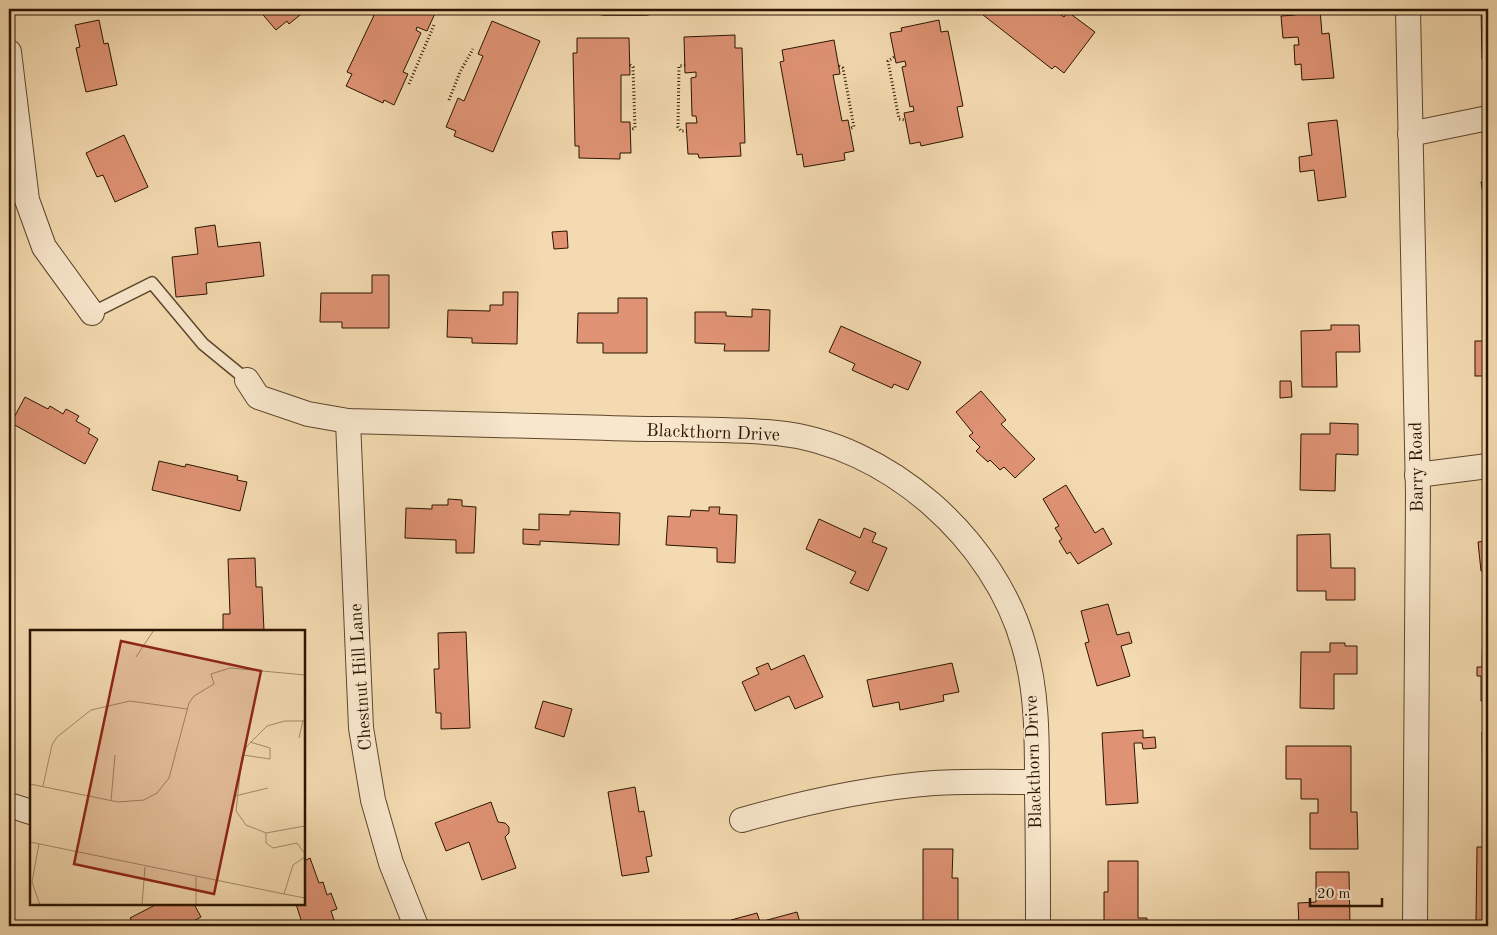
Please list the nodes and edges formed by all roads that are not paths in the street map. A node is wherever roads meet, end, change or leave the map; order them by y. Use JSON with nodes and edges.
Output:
{"nodes":[{"id":1,"x":604,"y":9,"type":"edge"},
{"id":2,"x":646,"y":9,"type":"edge"},
{"id":3,"x":1408,"y":9,"type":"edge"},
{"id":4,"x":9,"y":52,"type":"edge"},
{"id":5,"x":1488,"y":118,"type":"edge"},
{"id":6,"x":1410,"y":134,"type":"junction"},
{"id":7,"x":92,"y":313,"type":"joint"},
{"id":8,"x":247,"y":380,"type":"joint"},
{"id":9,"x":348,"y":421,"type":"junction"},
{"id":10,"x":1488,"y":466,"type":"edge"},
{"id":11,"x":1417,"y":476,"type":"junction"},
{"id":12,"x":1037,"y":782,"type":"junction"},
{"id":13,"x":9,"y":805,"type":"edge"},
{"id":14,"x":30,"y":812,"type":"edge"},
{"id":15,"x":742,"y":820,"type":"dead end"},
{"id":16,"x":416,"y":926,"type":"edge"},
{"id":17,"x":1038,"y":926,"type":"edge"},
{"id":18,"x":1414,"y":926,"type":"edge"}],
"edges":[{"from":1,"to":2,"type":"lane"},
{"from":3,"to":6,"type":"street","name":"Barry Road"},
{"from":4,"to":7,"type":"street"},
{"from":5,"to":6,"type":"street"},
{"from":6,"to":11,"type":"street","name":"Barry Road"},
{"from":7,"to":8,"type":"lane"},
{"from":8,"to":9,"type":"street","name":"Blackthorn Drive"},
{"from":9,"to":12,"type":"street","name":"Blackthorn Drive"},
{"from":9,"to":16,"type":"street","name":"Chestnut Hill Lane"},
{"from":10,"to":11,"type":"street"},
{"from":11,"to":18,"type":"street","name":"Barry Road"},
{"from":12,"to":15,"type":"street"},
{"from":12,"to":17,"type":"street","name":"Blackthorn Drive"},
{"from":13,"to":14,"type":"street"}]}
